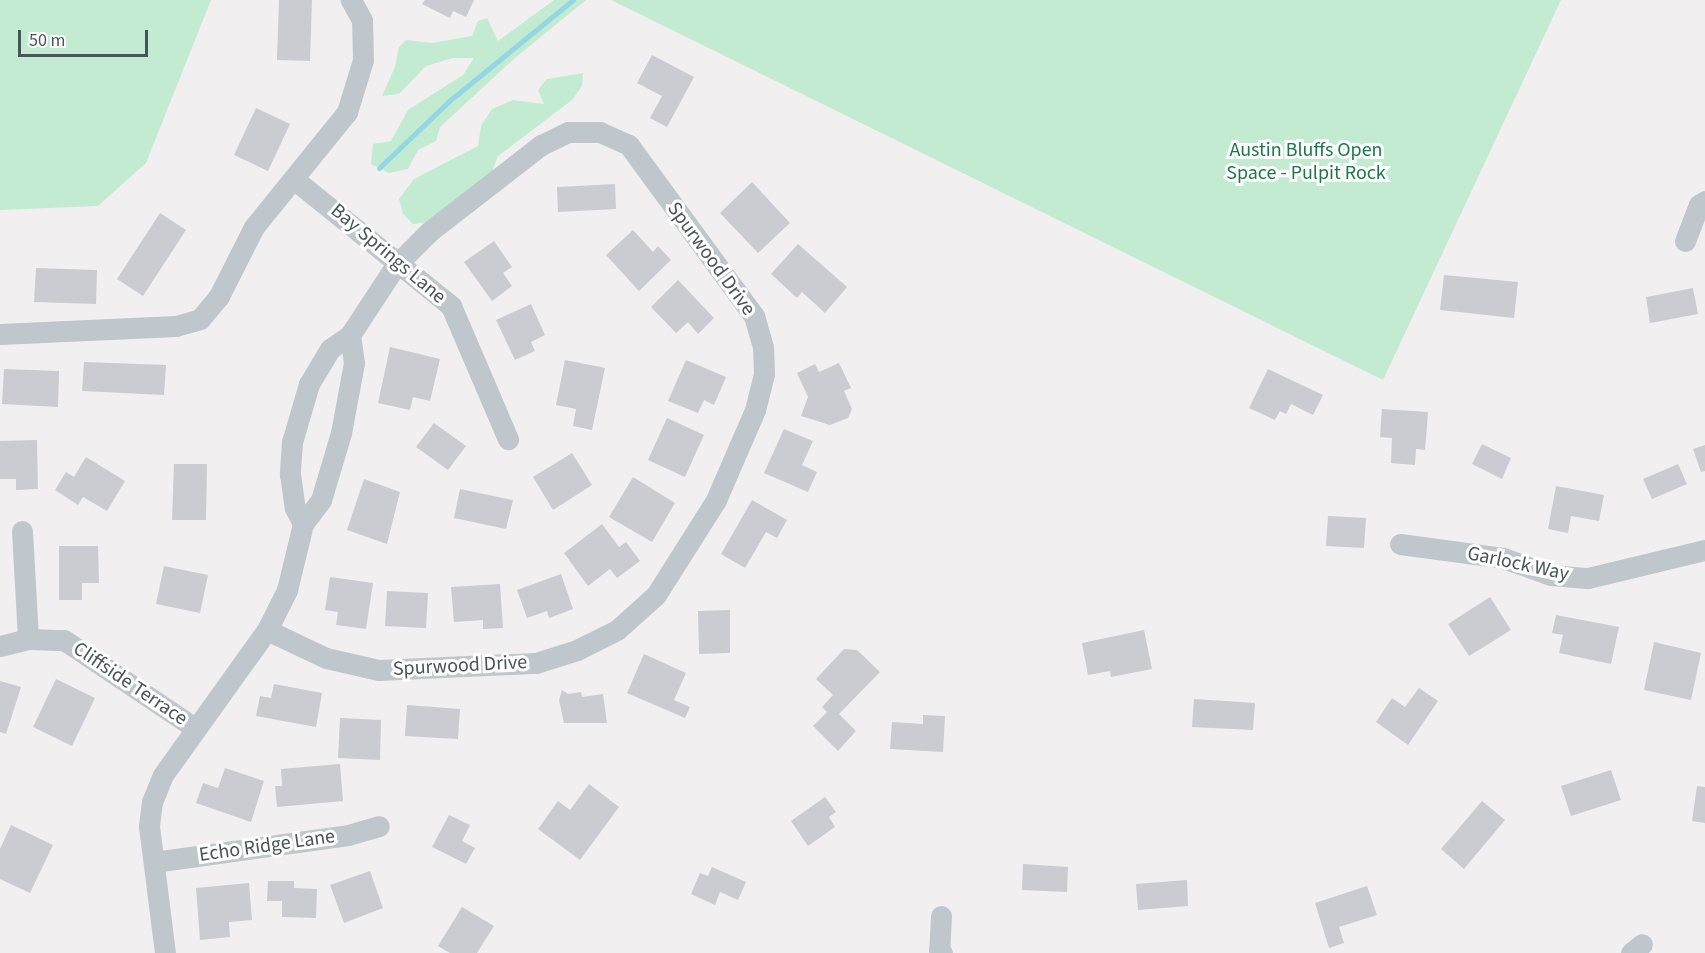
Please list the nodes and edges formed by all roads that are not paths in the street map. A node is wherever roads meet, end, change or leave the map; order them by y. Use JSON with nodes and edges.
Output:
{"nodes":[{"id":1,"x":351,"y":0,"type":"edge"},
{"id":2,"x":295,"y":180,"type":"junction"},
{"id":3,"x":1705,"y":201,"type":"edge"},
{"id":4,"x":1685,"y":241,"type":"dead end"},
{"id":5,"x":396,"y":265,"type":"junction"},
{"id":6,"x":0,"y":334,"type":"edge"},
{"id":7,"x":350,"y":335,"type":"junction"},
{"id":8,"x":508,"y":439,"type":"dead end"},
{"id":9,"x":303,"y":524,"type":"junction"},
{"id":10,"x":21,"y":531,"type":"dead end"},
{"id":11,"x":1400,"y":544,"type":"dead end"},
{"id":12,"x":1705,"y":550,"type":"edge"},
{"id":13,"x":267,"y":630,"type":"junction"},
{"id":14,"x":28,"y":639,"type":"junction"},
{"id":15,"x":0,"y":646,"type":"edge"},
{"id":16,"x":195,"y":728,"type":"junction"},
{"id":17,"x":379,"y":826,"type":"dead end"},
{"id":18,"x":154,"y":862,"type":"junction"},
{"id":19,"x":941,"y":916,"type":"dead end"},
{"id":20,"x":165,"y":953,"type":"edge"},
{"id":21,"x":942,"y":953,"type":"edge"}],
"edges":[{"from":1,"to":2,"type":"street"},
{"from":2,"to":5,"type":"street","name":"Bay Springs Lane"},
{"from":2,"to":6,"type":"street"},
{"from":3,"to":4,"type":"street"},
{"from":5,"to":7,"type":"street","name":"Spurwood Drive"},
{"from":5,"to":8,"type":"street","name":"Bay Springs Lane"},
{"from":5,"to":13,"type":"street","name":"Spurwood Drive"},
{"from":7,"to":9,"type":"street"},
{"from":7,"to":9,"type":"street","name":"Spurwood Drive"},
{"from":9,"to":13,"type":"street"},
{"from":10,"to":14,"type":"street"},
{"from":11,"to":12,"type":"street","name":"Garlock Way"},
{"from":13,"to":16,"type":"street"},
{"from":14,"to":15,"type":"street","name":"Cliffside Terrace"},
{"from":14,"to":16,"type":"street","name":"Cliffside Terrace"},
{"from":16,"to":18,"type":"street"},
{"from":17,"to":18,"type":"street","name":"Echo Ridge Lane"},
{"from":18,"to":20,"type":"street"},
{"from":19,"to":21,"type":"street"}]}
